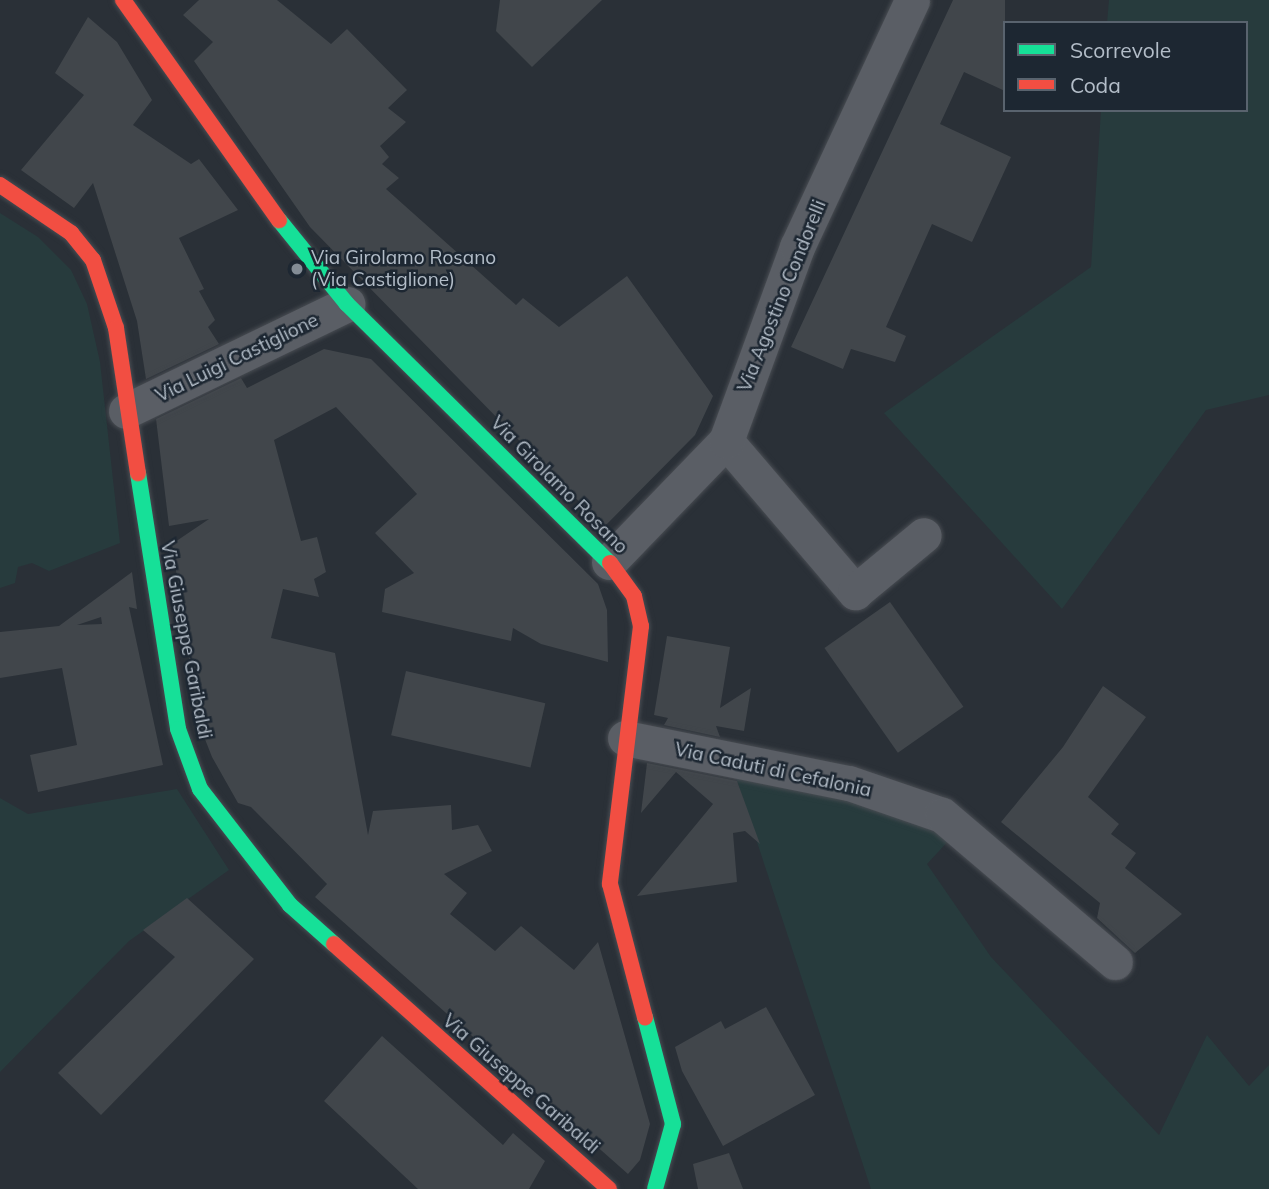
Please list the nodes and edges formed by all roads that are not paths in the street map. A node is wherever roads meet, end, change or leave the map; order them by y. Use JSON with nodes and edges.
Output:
{"nodes":[{"id":1,"x":123,"y":0,"type":"edge"},
{"id":2,"x":912,"y":0,"type":"edge"},
{"id":3,"x":0,"y":185,"type":"edge"},
{"id":4,"x":347,"y":304,"type":"junction"},
{"id":5,"x":126,"y":411,"type":"junction"},
{"id":6,"x":726,"y":441,"type":"junction"},
{"id":7,"x":925,"y":535,"type":"dead end"},
{"id":8,"x":609,"y":562,"type":"junction"},
{"id":9,"x":625,"y":738,"type":"junction"},
{"id":10,"x":1115,"y":962,"type":"dead end"},
{"id":11,"x":609,"y":1189,"type":"edge"},
{"id":12,"x":654,"y":1189,"type":"edge"}],
"edges":[{"from":1,"to":4,"type":"main road","name":"Via Girolamo Rosano"},
{"from":2,"to":6,"type":"street","name":"Via Agostino Condorelli"},
{"from":3,"to":5,"type":"main road","name":"Via Giuseppe Garibaldi"},
{"from":4,"to":5,"type":"street","name":"Via Luigi Castiglione"},
{"from":4,"to":8,"type":"main road","name":"Via Girolamo Rosano"},
{"from":5,"to":11,"type":"main road","name":"Via Giuseppe Garibaldi"},
{"from":6,"to":7,"type":"street"},
{"from":6,"to":8,"type":"street","name":"Via Agostino Condorelli"},
{"from":8,"to":9,"type":"main road","name":"Via Girolamo Rosano"},
{"from":9,"to":10,"type":"street","name":"Via Caduti di Cefalonia"},
{"from":9,"to":12,"type":"main road","name":"Via Girolamo Rosano"}]}
